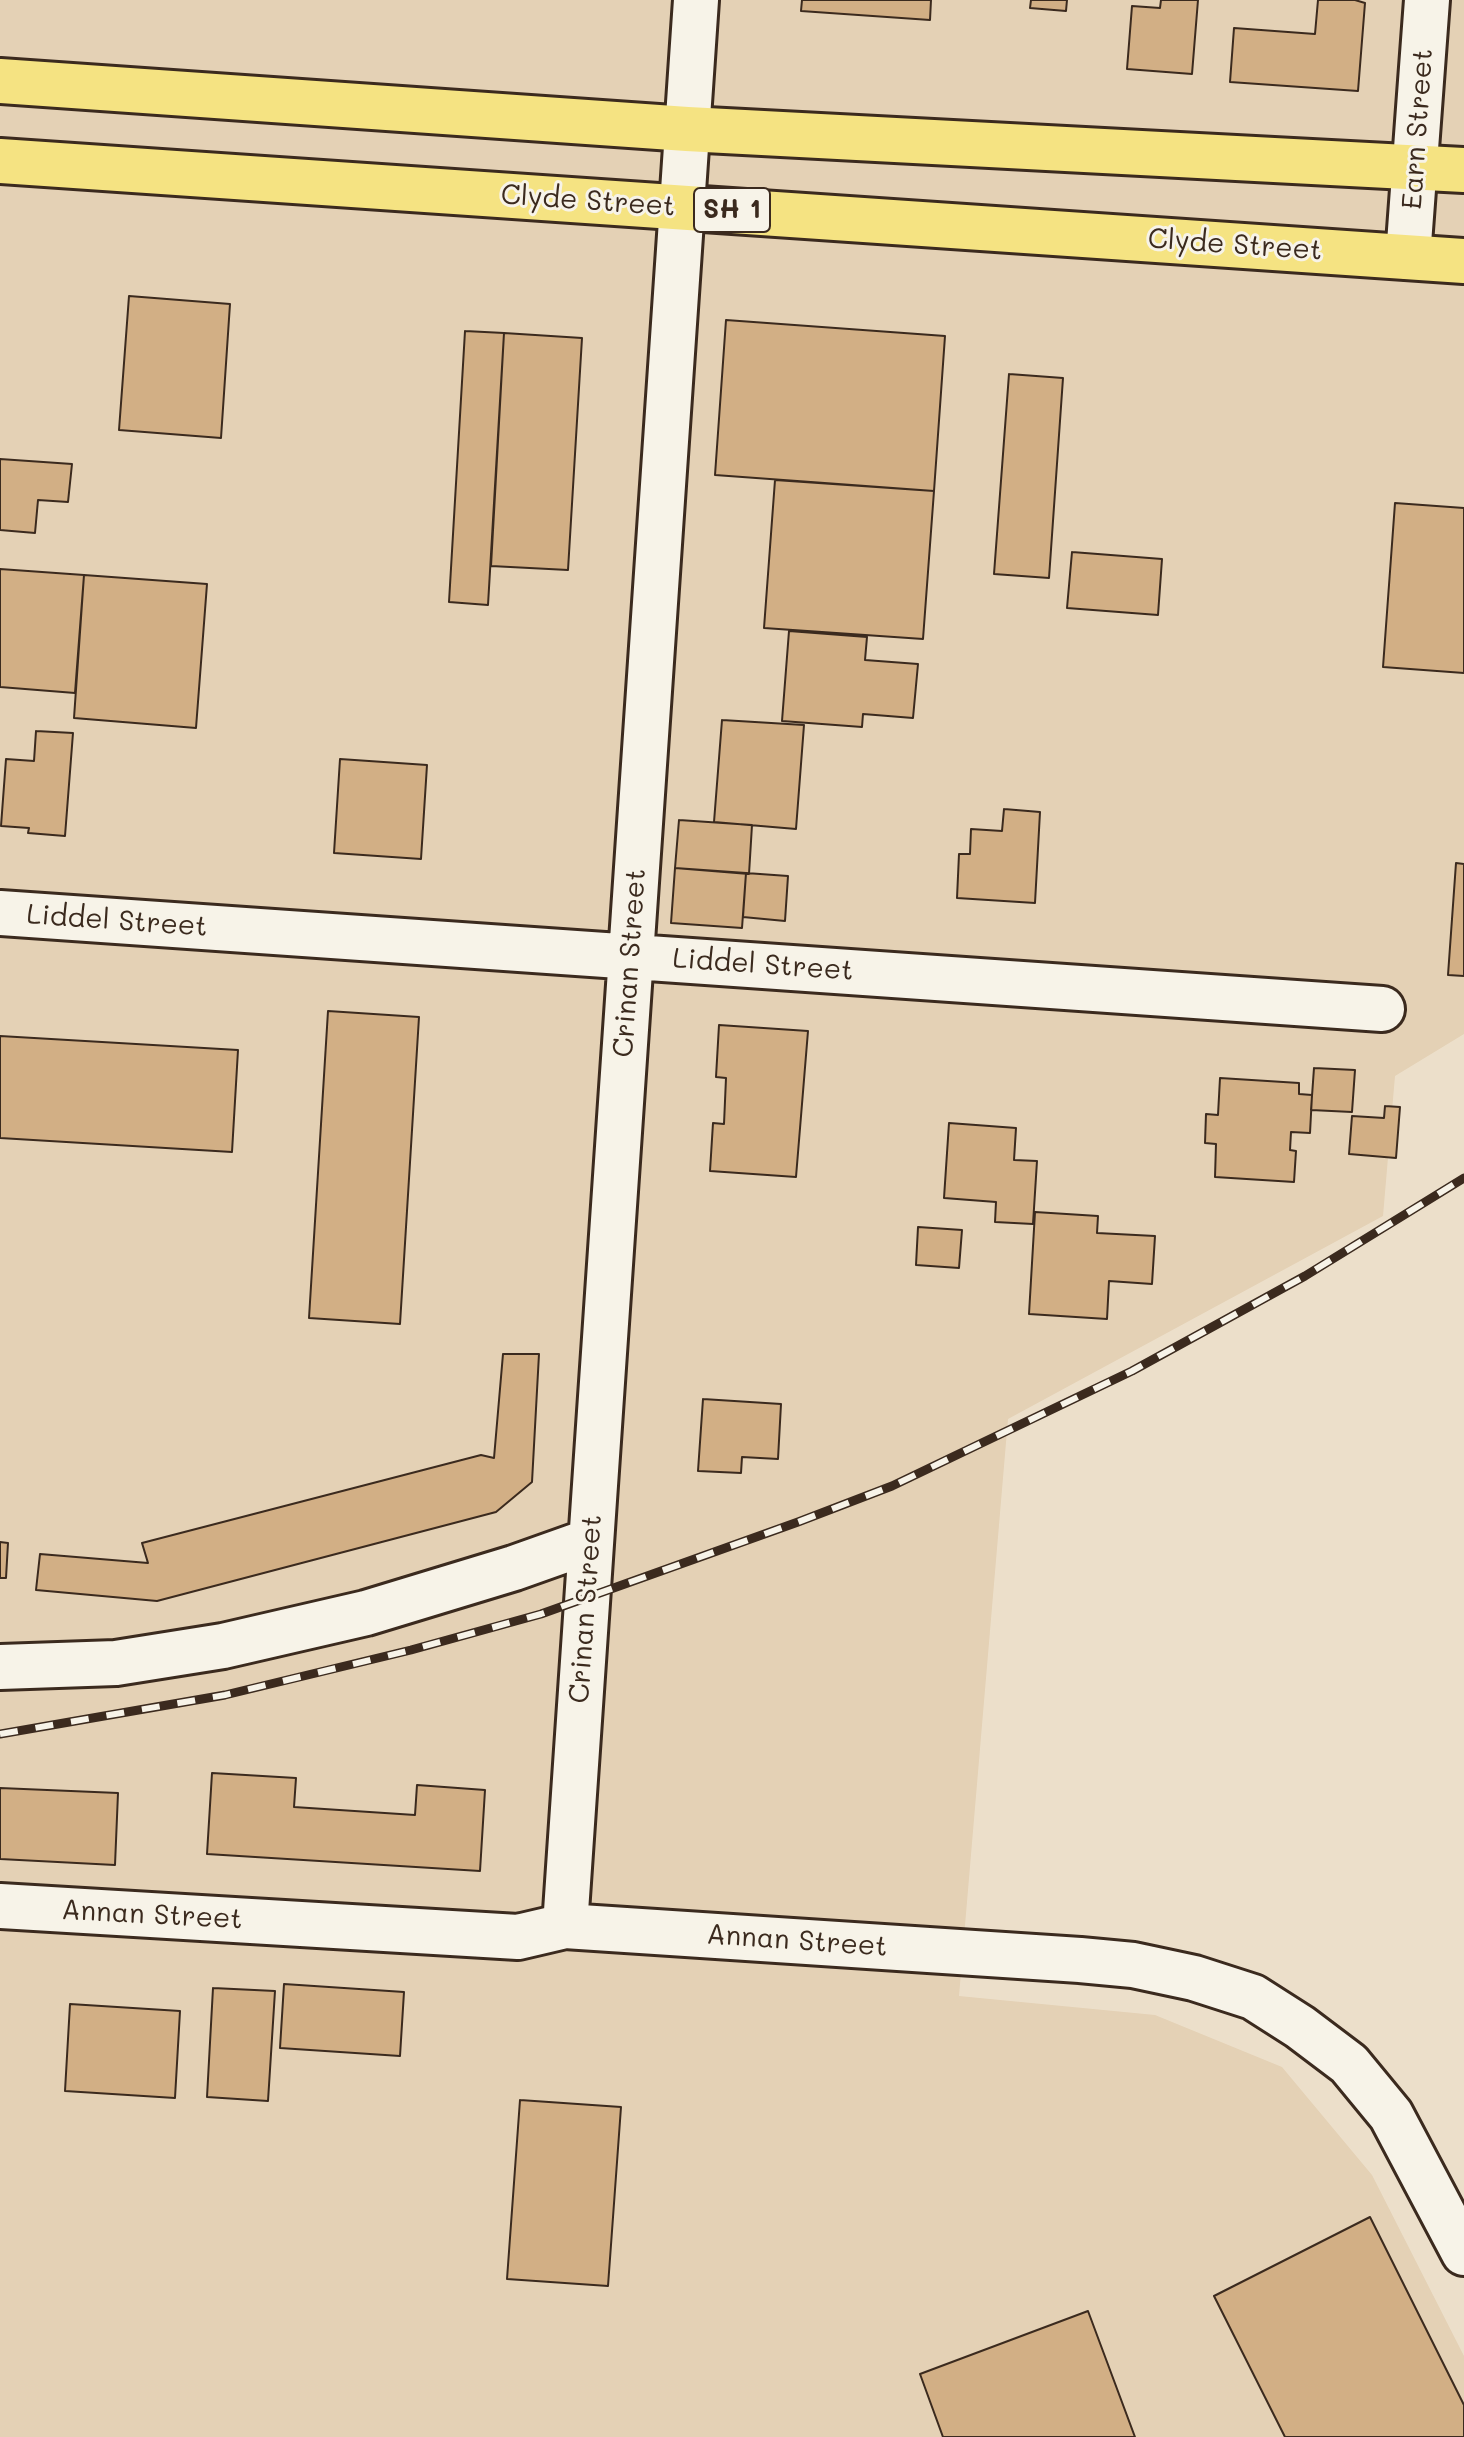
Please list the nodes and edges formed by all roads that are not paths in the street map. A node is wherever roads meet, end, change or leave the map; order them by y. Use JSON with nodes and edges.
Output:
{"nodes":[{"id":1,"x":696,"y":0,"type":"edge"},
{"id":2,"x":1427,"y":0,"type":"edge"},
{"id":3,"x":0,"y":81,"type":"edge"},
{"id":4,"x":687,"y":129,"type":"junction"},
{"id":5,"x":0,"y":161,"type":"edge"},
{"id":6,"x":1416,"y":166,"type":"junction"},
{"id":7,"x":1464,"y":170,"type":"edge"},
{"id":8,"x":682,"y":207,"type":"junction"},
{"id":9,"x":1408,"y":257,"type":"junction"},
{"id":10,"x":1464,"y":261,"type":"edge"},
{"id":11,"x":0,"y":913,"type":"edge"},
{"id":12,"x":631,"y":956,"type":"junction"},
{"id":13,"x":1382,"y":1009,"type":"dead end"},
{"id":14,"x":590,"y":1541,"type":"junction"},
{"id":15,"x":0,"y":1667,"type":"edge"},
{"id":16,"x":0,"y":1906,"type":"edge"},
{"id":17,"x":565,"y":1926,"type":"junction"},
{"id":18,"x":1464,"y":2253,"type":"edge"}],
"edges":[{"from":1,"to":4,"type":"street","name":"Crinan Street"},
{"from":2,"to":6,"type":"street","name":"Earn Street"},
{"from":3,"to":4,"type":"highway"},
{"from":4,"to":6,"type":"highway"},
{"from":4,"to":8,"type":"street","name":"Crinan Street"},
{"from":5,"to":8,"type":"highway","name":"Clyde Street","number":"SH 1"},
{"from":6,"to":7,"type":"highway"},
{"from":6,"to":9,"type":"street","name":"Earn Street"},
{"from":8,"to":9,"type":"highway","name":"Clyde Street","number":"SH 1"},
{"from":8,"to":12,"type":"street","name":"Crinan Street"},
{"from":9,"to":10,"type":"highway","name":"Clyde Street","number":"SH 1"},
{"from":11,"to":12,"type":"street","name":"Liddel Street"},
{"from":12,"to":13,"type":"street","name":"Liddel Street"},
{"from":12,"to":14,"type":"street","name":"Crinan Street"},
{"from":14,"to":15,"type":"street"},
{"from":14,"to":17,"type":"street","name":"Crinan Street"},
{"from":16,"to":17,"type":"street","name":"Annan Street"},
{"from":17,"to":18,"type":"street","name":"Annan Street"}]}
